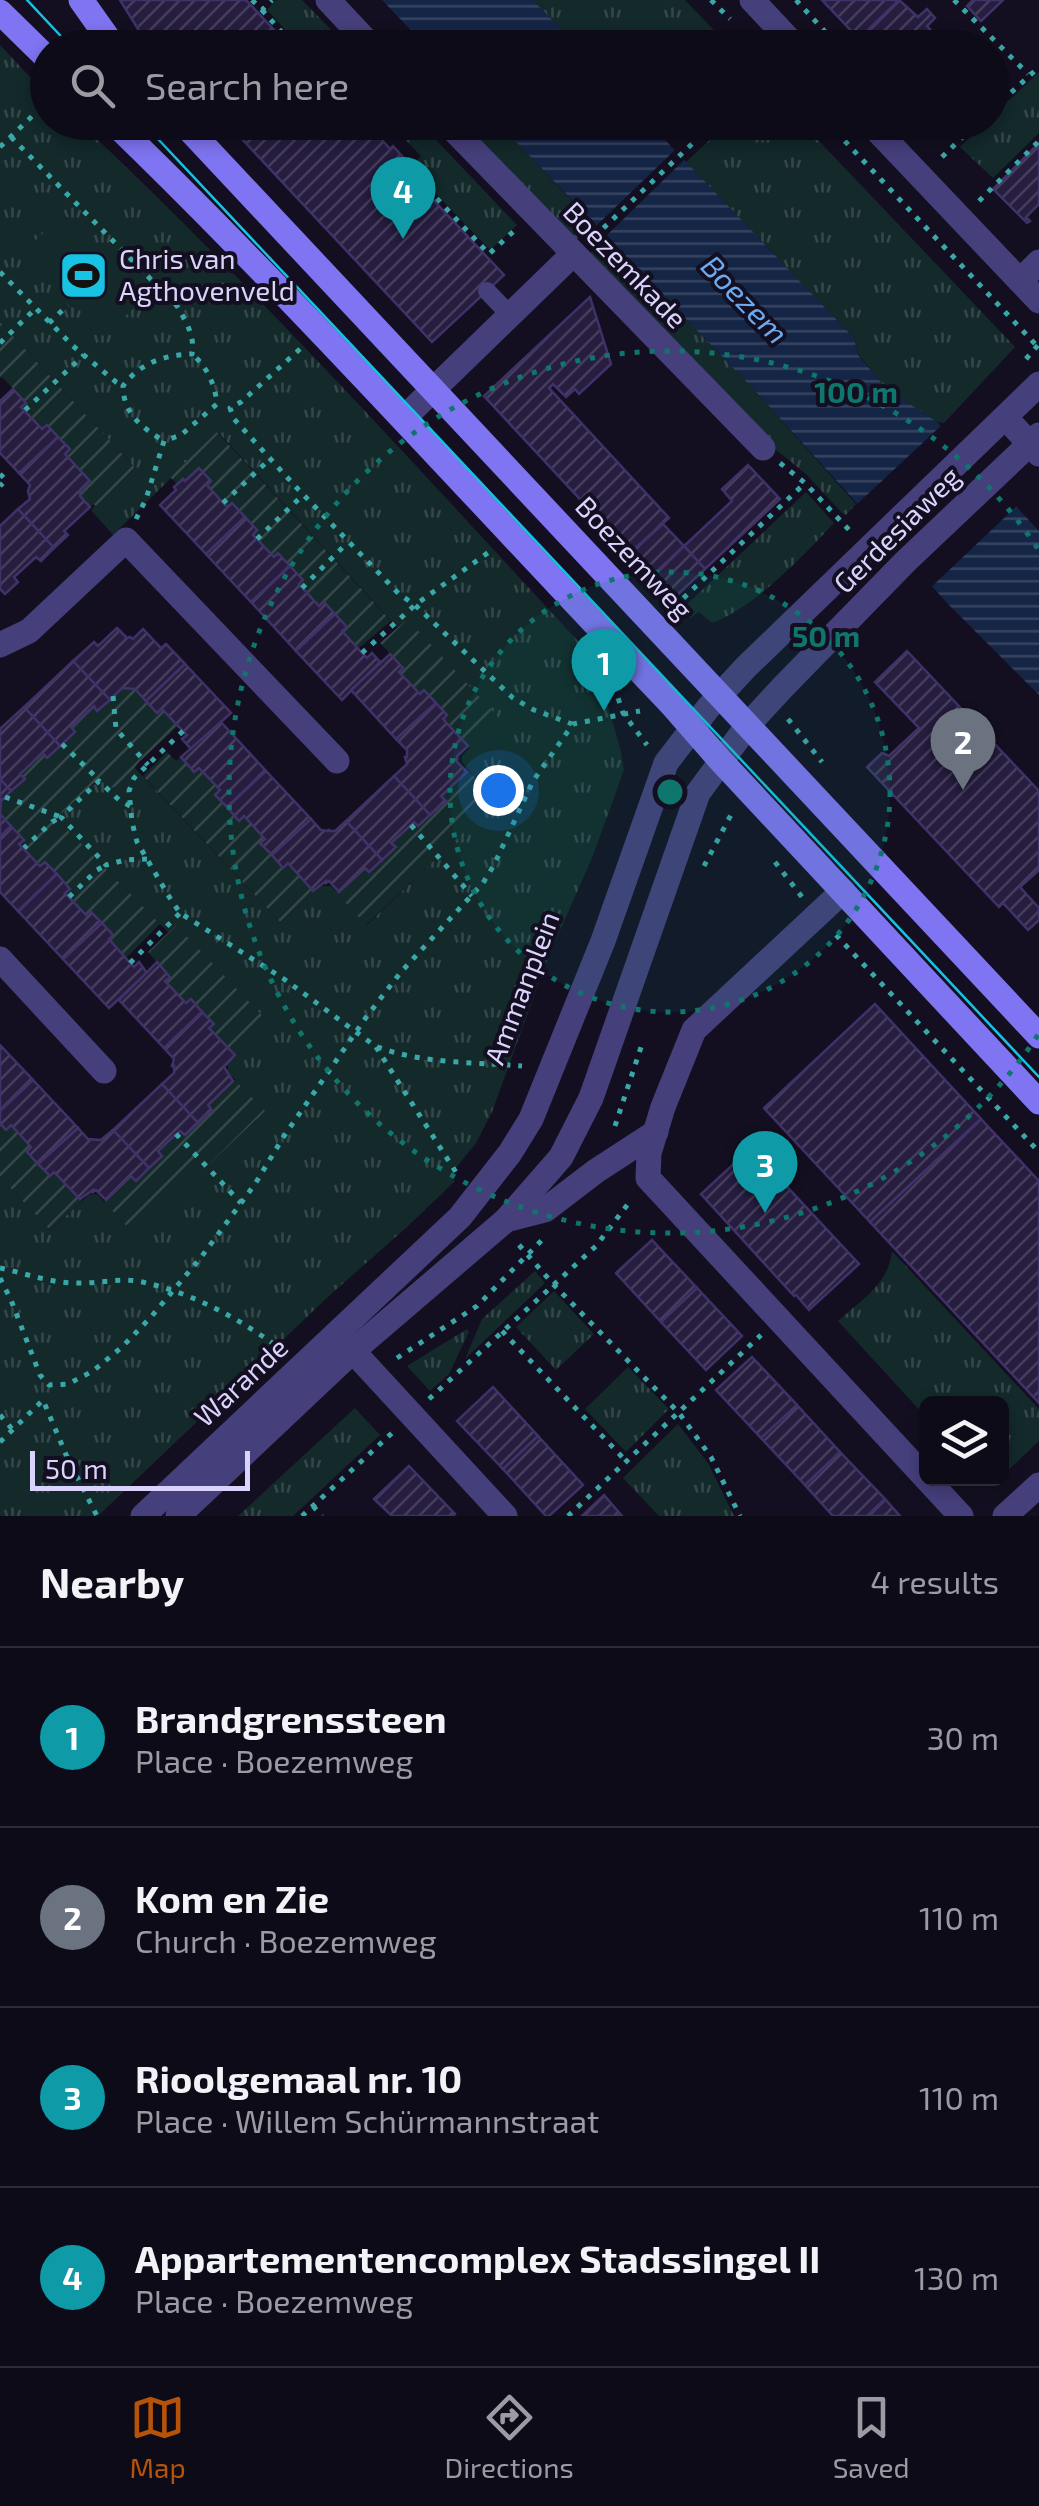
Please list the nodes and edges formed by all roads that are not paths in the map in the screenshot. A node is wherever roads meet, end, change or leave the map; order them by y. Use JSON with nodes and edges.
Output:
{"nodes":[{"id":1,"x":81,"y":0,"type":"edge"},
{"id":2,"x":328,"y":0,"type":"edge"},
{"id":3,"x":752,"y":0,"type":"edge"},
{"id":4,"x":0,"y":12,"type":"edge"},
{"id":5,"x":102,"y":30,"type":"edge"},
{"id":6,"x":357,"y":30,"type":"edge"},
{"id":7,"x":780,"y":30,"type":"edge"},
{"id":8,"x":30,"y":41,"type":"edge"},
{"id":9,"x":131,"y":140,"type":"edge"},
{"id":10,"x":199,"y":140,"type":"edge"},
{"id":11,"x":463,"y":140,"type":"edge"},
{"id":12,"x":886,"y":140,"type":"edge"},
{"id":13,"x":572,"y":255,"type":"junction"},
{"id":14,"x":1039,"y":262,"type":"edge"},
{"id":15,"x":1020,"y":280,"type":"junction"},
{"id":16,"x":487,"y":291,"type":"dead end"},
{"id":17,"x":1039,"y":301,"type":"edge"},
{"id":18,"x":510,"y":315,"type":"junction"},
{"id":19,"x":1039,"y":384,"type":"edge"},
{"id":20,"x":434,"y":389,"type":"junction"},
{"id":21,"x":1006,"y":418,"type":"junction"},
{"id":22,"x":403,"y":420,"type":"junction"},
{"id":23,"x":1036,"y":444,"type":"edge"},
{"id":24,"x":763,"y":448,"type":"road end"},
{"id":25,"x":0,"y":645,"type":"edge"},
{"id":26,"x":720,"y":694,"type":"junction"},
{"id":27,"x":748,"y":725,"type":"junction"},
{"id":28,"x":692,"y":728,"type":"junction"},
{"id":29,"x":720,"y":760,"type":"junction"},
{"id":30,"x":337,"y":761,"type":"dead end"},
{"id":31,"x":843,"y":892,"type":"junction"},
{"id":32,"x":0,"y":960,"type":"edge"},
{"id":33,"x":1039,"y":1036,"type":"edge"},
{"id":34,"x":104,"y":1071,"type":"dead end"},
{"id":35,"x":1039,"y":1102,"type":"edge"},
{"id":36,"x":656,"y":1132,"type":"junction"},
{"id":37,"x":504,"y":1222,"type":"junction"},
{"id":38,"x":345,"y":1342,"type":"junction"},
{"id":39,"x":1039,"y":1485,"type":"edge"},
{"id":40,"x":143,"y":1516,"type":"edge"},
{"id":41,"x":178,"y":1516,"type":"edge"},
{"id":42,"x":504,"y":1516,"type":"edge"},
{"id":43,"x":962,"y":1516,"type":"edge"},
{"id":44,"x":1005,"y":1516,"type":"edge"}],
"edges":[{"from":1,"to":5,"type":"main road"},
{"from":2,"to":6,"type":"street"},
{"from":3,"to":7,"type":"street"},
{"from":4,"to":8,"type":"main road"},
{"from":9,"to":22,"type":"main road"},
{"from":10,"to":20,"type":"main road","name":"Boezemweg"},
{"from":11,"to":13,"type":"street","name":"Boezemkade"},
{"from":12,"to":15,"type":"street"},
{"from":13,"to":18,"type":"street"},
{"from":13,"to":24,"type":"street","name":"Boezemkade"},
{"from":14,"to":15,"type":"street"},
{"from":15,"to":17,"type":"street"},
{"from":16,"to":18,"type":"lane"},
{"from":18,"to":20,"type":"street"},
{"from":19,"to":21,"type":"street","name":"Gerdesiaweg"},
{"from":20,"to":22,"type":"street"},
{"from":20,"to":26,"type":"main road","name":"Boezemweg"},
{"from":21,"to":23,"type":"street"},
{"from":21,"to":26,"type":"street","name":"Gerdesiaweg"},
{"from":22,"to":28,"type":"main road"},
{"from":23,"to":27,"type":"street","name":"Gerdesiaweg"},
{"from":25,"to":30,"type":"street"},
{"from":26,"to":27,"type":"main road","name":"Boezemweg"},
{"from":26,"to":28,"type":"street","name":"Ammanplein"},
{"from":27,"to":29,"type":"street","name":"Gerdesiaweg"},
{"from":27,"to":33,"type":"main road","name":"Boezemweg"},
{"from":28,"to":29,"type":"main road"},
{"from":28,"to":38,"type":"street","name":"Ammanplein"},
{"from":29,"to":31,"type":"main road"},
{"from":29,"to":37,"type":"street"},
{"from":31,"to":35,"type":"main road"},
{"from":31,"to":36,"type":"street"},
{"from":32,"to":34,"type":"street"},
{"from":36,"to":37,"type":"street"},
{"from":36,"to":43,"type":"street"},
{"from":37,"to":38,"type":"street"},
{"from":38,"to":40,"type":"street","name":"Warande"},
{"from":38,"to":41,"type":"street","name":"Warande"},
{"from":38,"to":42,"type":"street"},
{"from":39,"to":44,"type":"street"}]}
